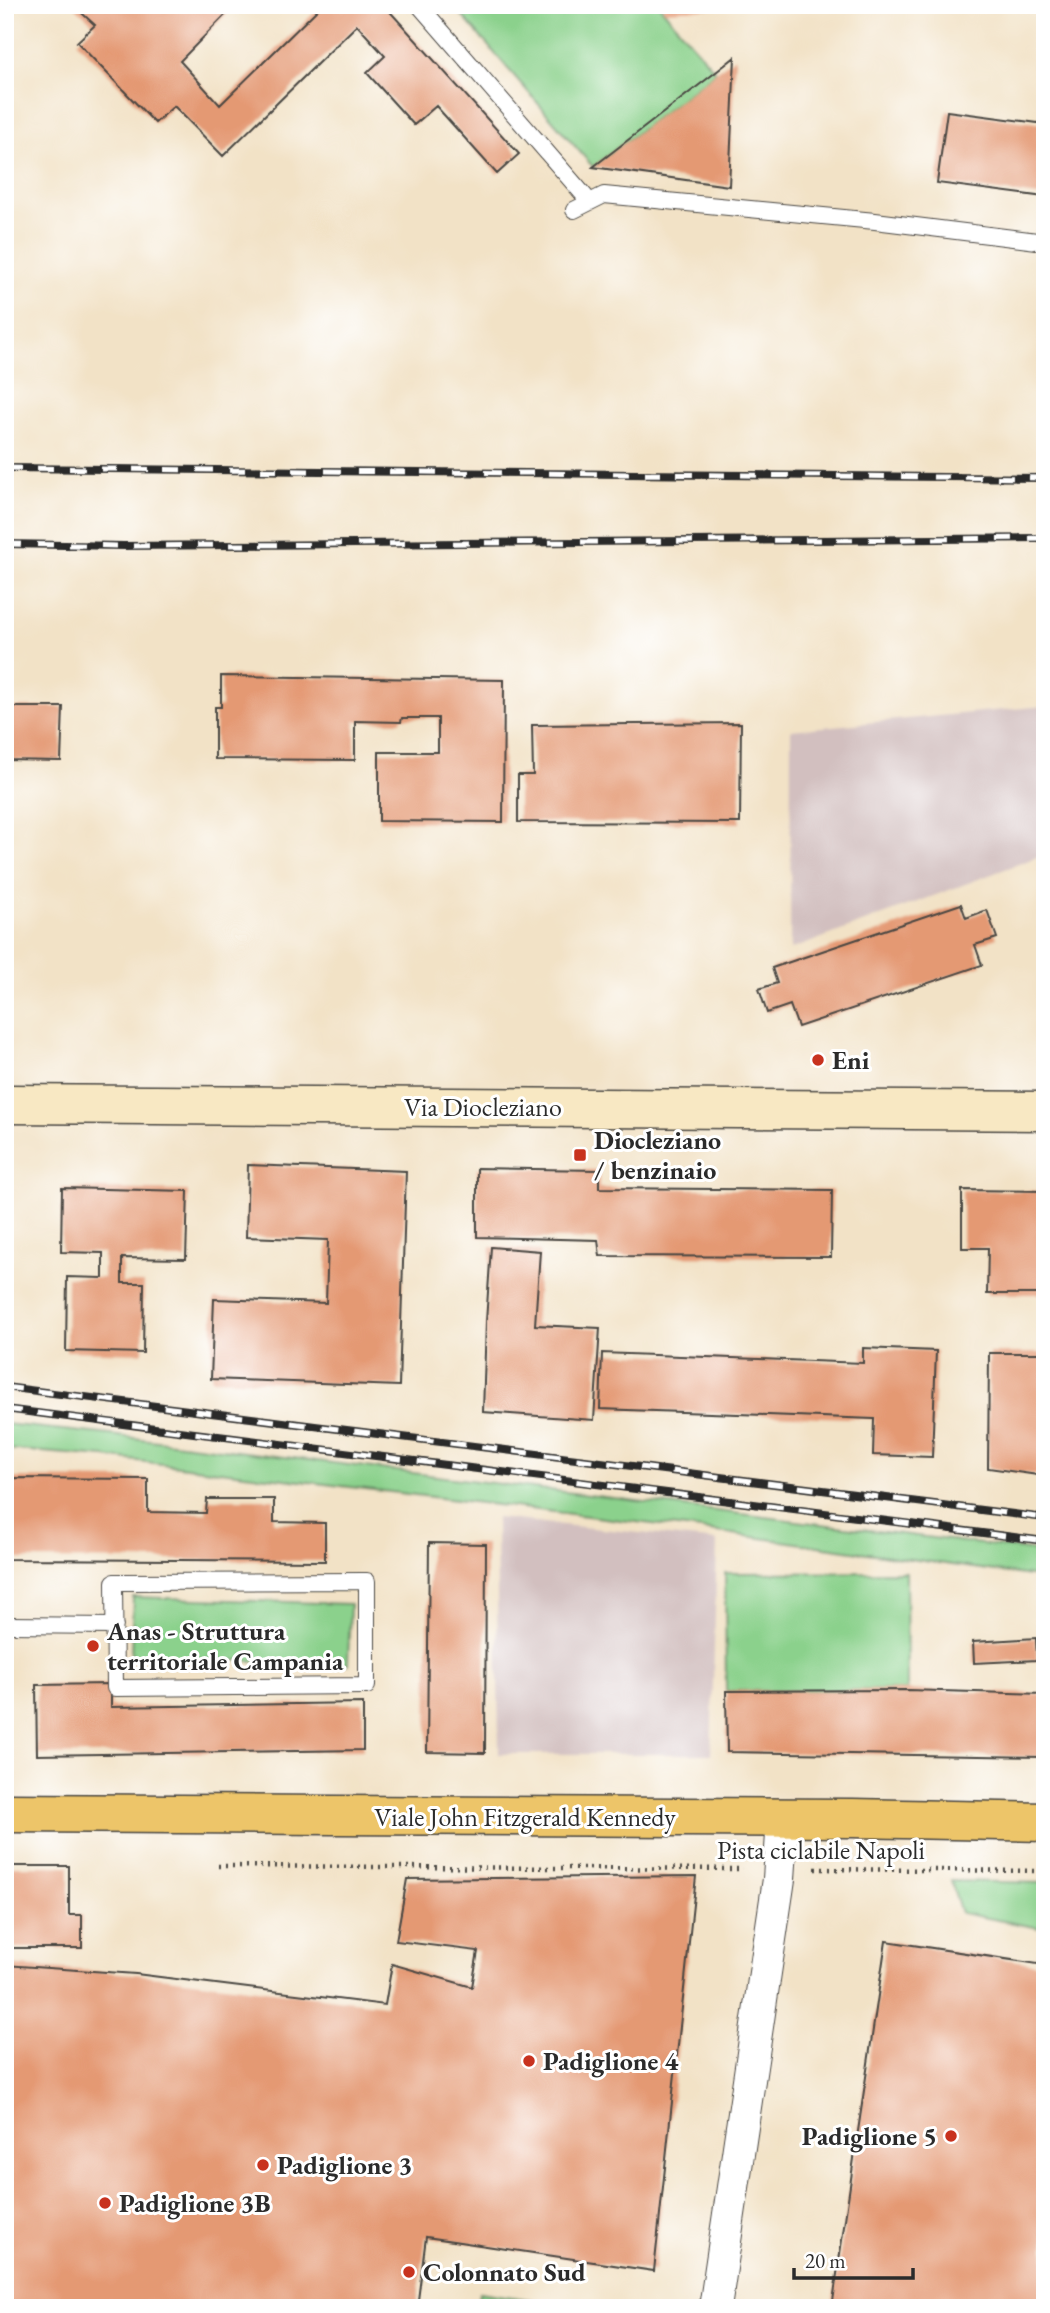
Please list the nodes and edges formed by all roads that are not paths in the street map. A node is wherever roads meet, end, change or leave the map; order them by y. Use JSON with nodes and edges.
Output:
{"nodes":[{"id":1,"x":419,"y":5,"type":"edge"},
{"id":2,"x":590,"y":202,"type":"junction"},
{"id":3,"x":574,"y":211,"type":"dead end"},
{"id":4,"x":1045,"y":242,"type":"edge"},
{"id":5,"x":5,"y":1104,"type":"edge"},
{"id":6,"x":1045,"y":1111,"type":"edge"},
{"id":7,"x":5,"y":1625,"type":"edge"},
{"id":8,"x":114,"y":1626,"type":"junction"},
{"id":9,"x":5,"y":1814,"type":"edge"},
{"id":10,"x":783,"y":1819,"type":"junction"},
{"id":11,"x":1045,"y":1822,"type":"edge"},
{"id":12,"x":715,"y":2308,"type":"edge"}],
"edges":[{"from":1,"to":2,"type":"lane"},
{"from":2,"to":3,"type":"lane"},
{"from":2,"to":4,"type":"lane"},
{"from":5,"to":6,"type":"street","name":"Via Diocleziano"},
{"from":7,"to":8,"type":"lane"},
{"from":8,"to":8,"type":"lane"},
{"from":9,"to":10,"type":"main road","name":"Viale John Fitzgerald Kennedy"},
{"from":10,"to":11,"type":"main road","name":"Viale John Fitzgerald Kennedy"},
{"from":10,"to":12,"type":"street"}]}
